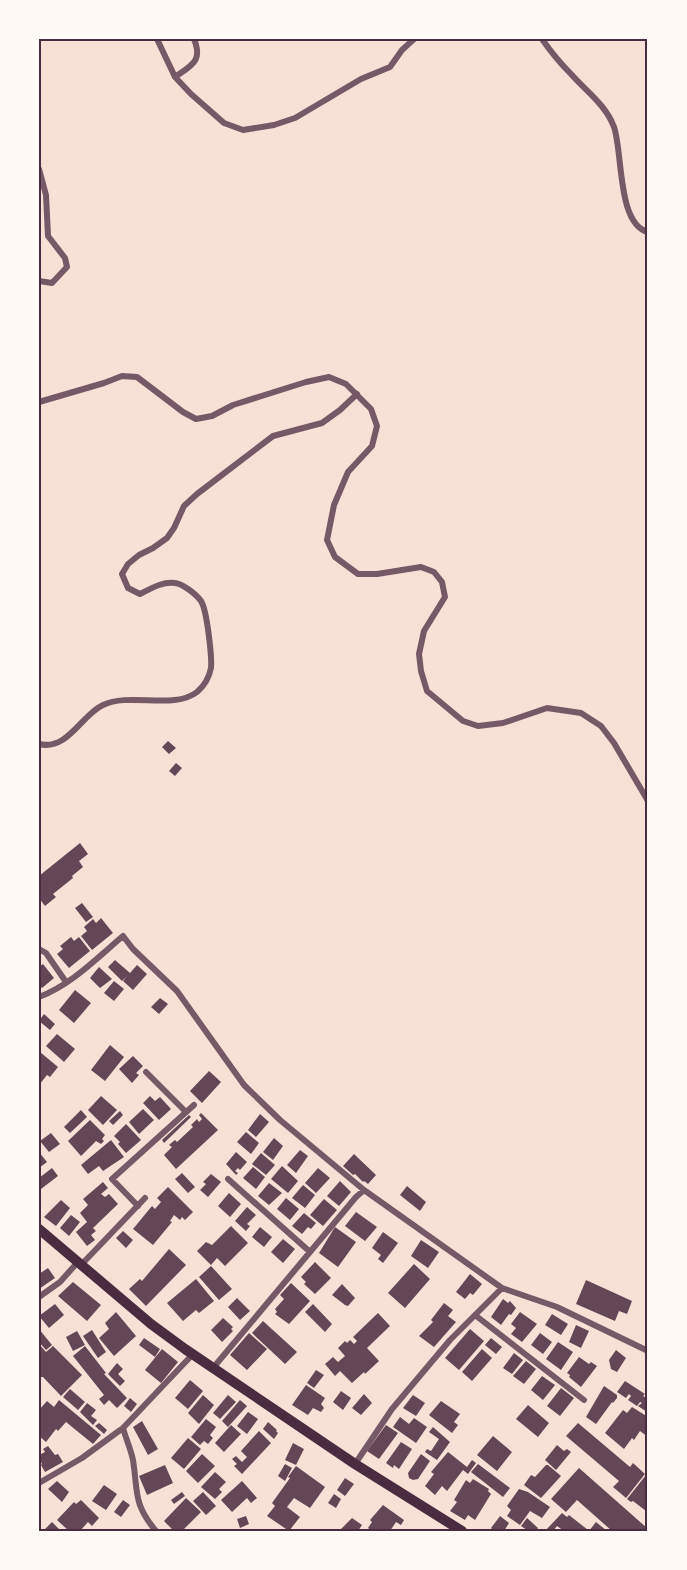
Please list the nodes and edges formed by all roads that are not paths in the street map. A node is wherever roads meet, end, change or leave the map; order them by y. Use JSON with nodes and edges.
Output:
{"nodes":[{"id":1,"x":157,"y":39,"type":"edge"},
{"id":2,"x":194,"y":39,"type":"edge"},
{"id":3,"x":414,"y":39,"type":"edge"},
{"id":4,"x":542,"y":39,"type":"edge"},
{"id":5,"x":175,"y":77,"type":"junction"},
{"id":6,"x":39,"y":169,"type":"edge"},
{"id":7,"x":648,"y":232,"type":"edge"},
{"id":8,"x":39,"y":281,"type":"edge"},
{"id":9,"x":357,"y":394,"type":"junction"},
{"id":10,"x":39,"y":402,"type":"edge"},
{"id":11,"x":39,"y":744,"type":"edge"},
{"id":12,"x":648,"y":801,"type":"edge"},
{"id":13,"x":39,"y":950,"type":"edge"},
{"id":14,"x":66,"y":982,"type":"junction"},
{"id":15,"x":39,"y":996,"type":"edge"},
{"id":16,"x":146,"y":1072,"type":"dead end"},
{"id":17,"x":194,"y":1105,"type":"dead end"},
{"id":18,"x":186,"y":1112,"type":"junction"},
{"id":19,"x":228,"y":1179,"type":"dead end"},
{"id":20,"x":364,"y":1191,"type":"junction"},
{"id":21,"x":145,"y":1198,"type":"dead end"},
{"id":22,"x":138,"y":1206,"type":"junction"},
{"id":23,"x":39,"y":1229,"type":"edge"},
{"id":24,"x":309,"y":1251,"type":"junction"},
{"id":25,"x":79,"y":1264,"type":"junction"},
{"id":26,"x":502,"y":1288,"type":"junction"},
{"id":27,"x":39,"y":1297,"type":"edge"},
{"id":28,"x":475,"y":1315,"type":"junction"},
{"id":29,"x":648,"y":1351,"type":"edge"},
{"id":30,"x":193,"y":1354,"type":"junction"},
{"id":31,"x":213,"y":1368,"type":"junction"},
{"id":32,"x":585,"y":1400,"type":"dead end"},
{"id":33,"x":123,"y":1428,"type":"junction"},
{"id":34,"x":355,"y":1464,"type":"junction"},
{"id":35,"x":39,"y":1484,"type":"edge"},
{"id":36,"x":156,"y":1531,"type":"edge"},
{"id":37,"x":460,"y":1531,"type":"edge"}],
"edges":[{"from":1,"to":5,"type":"street"},
{"from":2,"to":5,"type":"street"},
{"from":3,"to":5,"type":"street"},
{"from":4,"to":7,"type":"street"},
{"from":6,"to":8,"type":"street"},
{"from":9,"to":10,"type":"street"},
{"from":9,"to":11,"type":"street"},
{"from":9,"to":12,"type":"street"},
{"from":13,"to":14,"type":"street"},
{"from":14,"to":15,"type":"street"},
{"from":14,"to":20,"type":"street"},
{"from":16,"to":18,"type":"street"},
{"from":17,"to":18,"type":"street"},
{"from":18,"to":22,"type":"street"},
{"from":19,"to":24,"type":"street"},
{"from":20,"to":24,"type":"street"},
{"from":20,"to":26,"type":"street"},
{"from":21,"to":22,"type":"street"},
{"from":22,"to":25,"type":"street"},
{"from":23,"to":25,"type":"main road"},
{"from":24,"to":31,"type":"street"},
{"from":25,"to":27,"type":"street"},
{"from":25,"to":30,"type":"main road"},
{"from":26,"to":28,"type":"street"},
{"from":26,"to":29,"type":"street"},
{"from":28,"to":32,"type":"street"},
{"from":28,"to":34,"type":"street"},
{"from":30,"to":31,"type":"main road"},
{"from":30,"to":33,"type":"street"},
{"from":31,"to":34,"type":"main road"},
{"from":33,"to":35,"type":"street"},
{"from":33,"to":36,"type":"street"},
{"from":34,"to":37,"type":"main road"}]}
